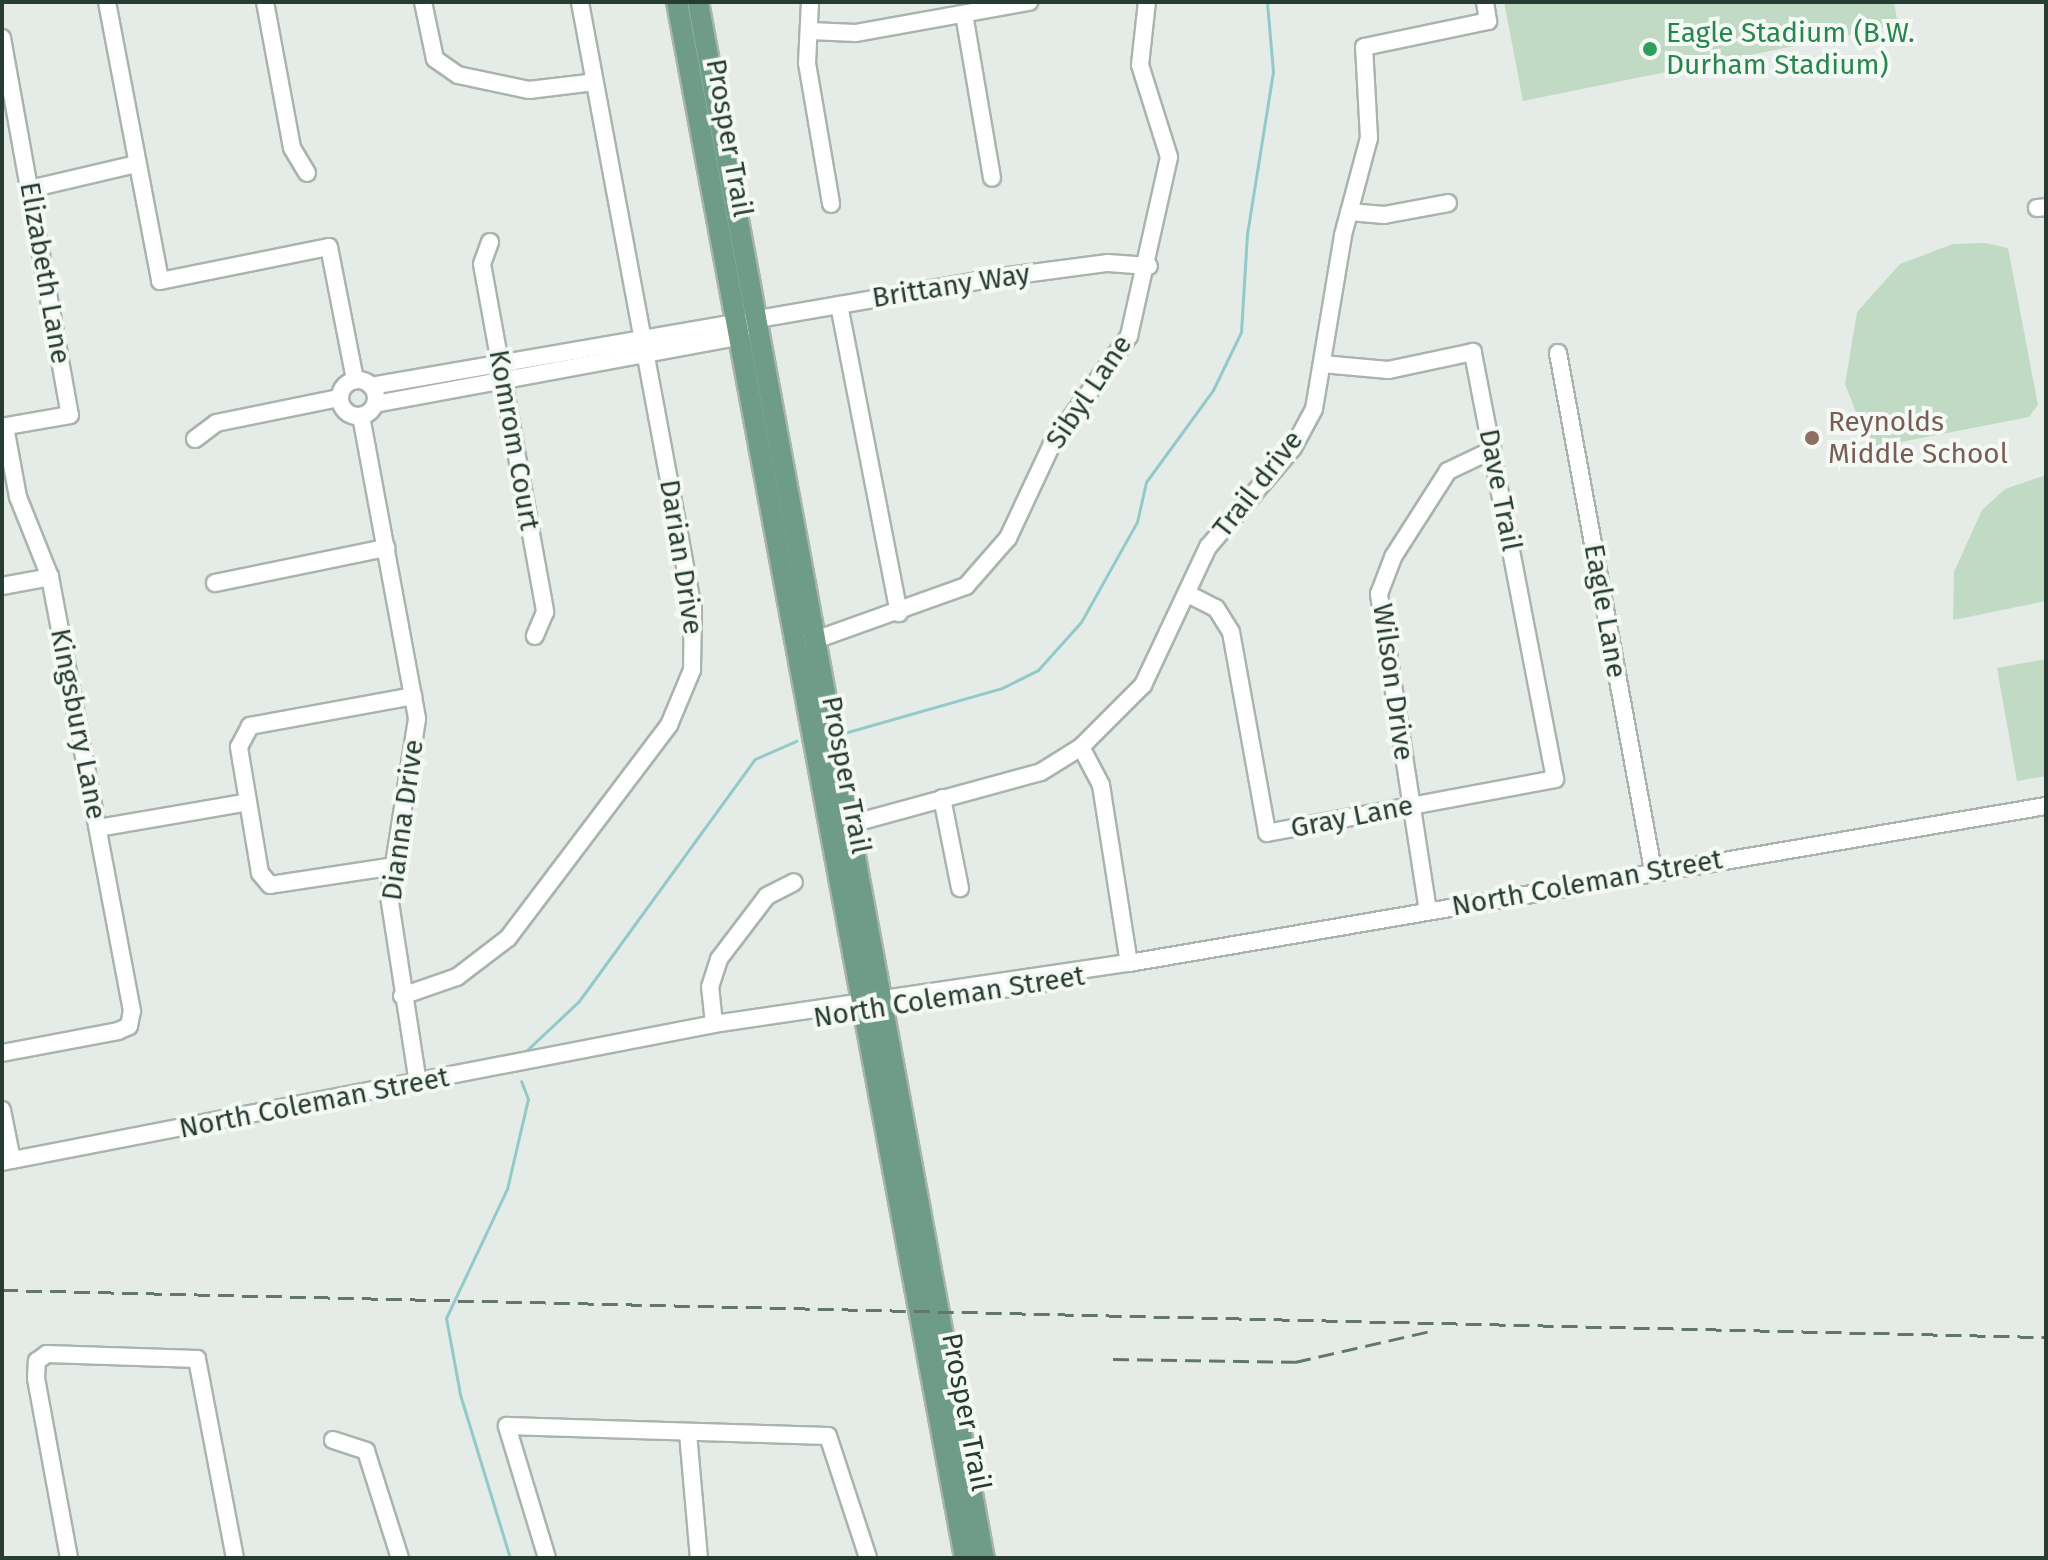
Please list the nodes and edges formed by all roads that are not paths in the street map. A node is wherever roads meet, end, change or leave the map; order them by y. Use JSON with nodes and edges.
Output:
{"nodes":[{"id":1,"x":107,"y":2,"type":"edge"},
{"id":2,"x":265,"y":2,"type":"edge"},
{"id":3,"x":423,"y":2,"type":"edge"},
{"id":4,"x":580,"y":2,"type":"edge"},
{"id":5,"x":677,"y":2,"type":"edge"},
{"id":6,"x":698,"y":2,"type":"edge"},
{"id":7,"x":810,"y":2,"type":"edge"},
{"id":8,"x":1029,"y":2,"type":"edge"},
{"id":9,"x":1485,"y":2,"type":"edge"},
{"id":10,"x":1145,"y":3,"type":"edge"},
{"id":11,"x":964,"y":14,"type":"junction"},
{"id":12,"x":810,"y":31,"type":"junction"},
{"id":13,"x":2,"y":38,"type":"edge"},
{"id":14,"x":595,"y":82,"type":"junction"},
{"id":15,"x":137,"y":164,"type":"junction"},
{"id":16,"x":307,"y":173,"type":"dead end"},
{"id":17,"x":992,"y":178,"type":"dead end"},
{"id":18,"x":30,"y":189,"type":"junction"},
{"id":19,"x":1448,"y":203,"type":"dead end"},
{"id":20,"x":831,"y":204,"type":"dead end"},
{"id":21,"x":1349,"y":212,"type":"junction"},
{"id":22,"x":490,"y":242,"type":"dead end"},
{"id":23,"x":1149,"y":266,"type":"junction"},
{"id":24,"x":839,"y":305,"type":"junction"},
{"id":25,"x":754,"y":323,"type":"junction"},
{"id":26,"x":734,"y":328,"type":"junction"},
{"id":27,"x":643,"y":335,"type":"junction"},
{"id":28,"x":647,"y":353,"type":"junction"},
{"id":29,"x":1558,"y":353,"type":"dead end"},
{"id":30,"x":1322,"y":364,"type":"junction"},
{"id":31,"x":501,"y":370,"type":"junction"},
{"id":32,"x":355,"y":380,"type":"junction"},
{"id":33,"x":371,"y":386,"type":"junction"},
{"id":34,"x":339,"y":398,"type":"junction"},
{"id":35,"x":375,"y":404,"type":"junction"},
{"id":36,"x":361,"y":416,"type":"junction"},
{"id":37,"x":3,"y":427,"type":"edge"},
{"id":38,"x":195,"y":439,"type":"dead end"},
{"id":39,"x":1492,"y":450,"type":"junction"},
{"id":40,"x":386,"y":548,"type":"junction"},
{"id":41,"x":50,"y":577,"type":"junction"},
{"id":42,"x":215,"y":583,"type":"dead end"},
{"id":43,"x":2,"y":586,"type":"edge"},
{"id":44,"x":1188,"y":594,"type":"junction"},
{"id":45,"x":899,"y":613,"type":"junction"},
{"id":46,"x":535,"y":636,"type":"dead end"},
{"id":47,"x":803,"y":644,"type":"junction"},
{"id":48,"x":413,"y":696,"type":"junction"},
{"id":49,"x":1081,"y":747,"type":"junction"},
{"id":50,"x":1555,"y":779,"type":"joint"},
{"id":51,"x":942,"y":798,"type":"junction"},
{"id":52,"x":248,"y":802,"type":"junction"},
{"id":53,"x":1411,"y":806,"type":"junction"},
{"id":54,"x":2046,"y":806,"type":"edge"},
{"id":55,"x":98,"y":828,"type":"junction"},
{"id":56,"x":837,"y":828,"type":"junction"},
{"id":57,"x":395,"y":866,"type":"junction"},
{"id":58,"x":1653,"y":870,"type":"junction"},
{"id":59,"x":794,"y":882,"type":"dead end"},
{"id":60,"x":960,"y":888,"type":"dead end"},
{"id":61,"x":1428,"y":911,"type":"junction"},
{"id":62,"x":1129,"y":963,"type":"junction"},
{"id":63,"x":402,"y":996,"type":"junction"},
{"id":64,"x":870,"y":1004,"type":"junction"},
{"id":65,"x":714,"y":1024,"type":"junction"},
{"id":66,"x":626,"y":1045,"type":"junction"},
{"id":67,"x":2,"y":1053,"type":"edge"},
{"id":68,"x":418,"y":1083,"type":"junction"},
{"id":69,"x":2,"y":1110,"type":"edge"},
{"id":70,"x":7,"y":1161,"type":"edge"},
{"id":71,"x":688,"y":1433,"type":"junction"},
{"id":72,"x":333,"y":1440,"type":"dead end"},
{"id":73,"x":69,"y":1558,"type":"edge"},
{"id":74,"x":235,"y":1558,"type":"edge"},
{"id":75,"x":400,"y":1558,"type":"edge"},
{"id":76,"x":547,"y":1558,"type":"edge"},
{"id":77,"x":699,"y":1558,"type":"edge"},
{"id":78,"x":868,"y":1558,"type":"edge"},
{"id":79,"x":965,"y":1558,"type":"edge"},
{"id":80,"x":984,"y":1558,"type":"edge"}],
"edges":[{"from":1,"to":15,"type":"street"},
{"from":2,"to":16,"type":"street"},
{"from":3,"to":14,"type":"street"},
{"from":4,"to":14,"type":"street","name":"Darian Drive"},
{"from":5,"to":26,"type":"main road","name":"Prosper Trail"},
{"from":6,"to":25,"type":"main road","name":"Prosper Trail"},
{"from":7,"to":12,"type":"street"},
{"from":8,"to":11,"type":"street"},
{"from":9,"to":21,"type":"street","name":"Trail drive"},
{"from":10,"to":23,"type":"street","name":"Sibyl Lane"},
{"from":11,"to":12,"type":"street"},
{"from":11,"to":17,"type":"street"},
{"from":12,"to":20,"type":"street"},
{"from":13,"to":18,"type":"street","name":"Elizabeth Lane"},
{"from":14,"to":27,"type":"street","name":"Darian Drive"},
{"from":15,"to":18,"type":"street"},
{"from":15,"to":32,"type":"street"},
{"from":18,"to":37,"type":"street","name":"Elizabeth Lane"},
{"from":19,"to":21,"type":"street"},
{"from":21,"to":30,"type":"street","name":"Trail drive"},
{"from":22,"to":31,"type":"street","name":"Komrom Court"},
{"from":23,"to":24,"type":"street","name":"Brittany Way"},
{"from":23,"to":45,"type":"street","name":"Sibyl Lane"},
{"from":24,"to":25,"type":"street","name":"Brittany Way"},
{"from":24,"to":45,"type":"street"},
{"from":25,"to":26,"type":"street","name":"Brittany Way"},
{"from":25,"to":47,"type":"main road","name":"Prosper Trail"},
{"from":26,"to":27,"type":"street","name":"Brittany Way"},
{"from":26,"to":28,"type":"street","name":"Brittany Way"},
{"from":26,"to":47,"type":"main road","name":"Prosper Trail"},
{"from":27,"to":28,"type":"street","name":"Darian Drive"},
{"from":27,"to":31,"type":"street","name":"Brittany Way"},
{"from":28,"to":31,"type":"street","name":"Brittany Way"},
{"from":28,"to":63,"type":"street","name":"Darian Drive"},
{"from":29,"to":58,"type":"street","name":"Eagle Lane"},
{"from":30,"to":39,"type":"street","name":"Dave Trail"},
{"from":30,"to":44,"type":"street","name":"Trail drive"},
{"from":31,"to":33,"type":"street","name":"Brittany Way"},
{"from":31,"to":35,"type":"street","name":"Brittany Way"},
{"from":31,"to":46,"type":"street","name":"Komrom Court"},
{"from":32,"to":33,"type":"street"},
{"from":32,"to":34,"type":"street"},
{"from":33,"to":35,"type":"street"},
{"from":34,"to":36,"type":"street"},
{"from":34,"to":38,"type":"street"},
{"from":35,"to":36,"type":"street"},
{"from":36,"to":40,"type":"street","name":"Dianna Drive"},
{"from":37,"to":41,"type":"street","name":"Kingsbury Lane"},
{"from":39,"to":50,"type":"street","name":"Dave Trail"},
{"from":39,"to":53,"type":"street","name":"Wilson Drive"},
{"from":40,"to":42,"type":"street"},
{"from":40,"to":48,"type":"street","name":"Dianna Drive"},
{"from":41,"to":43,"type":"street"},
{"from":41,"to":55,"type":"street","name":"Kingsbury Lane"},
{"from":44,"to":49,"type":"street","name":"Trail drive"},
{"from":44,"to":53,"type":"street","name":"Gray Lane"},
{"from":45,"to":47,"type":"street","name":"Sibyl Lane"},
{"from":47,"to":56,"type":"main road","name":"Prosper Trail"},
{"from":48,"to":52,"type":"street"},
{"from":48,"to":57,"type":"street","name":"Dianna Drive"},
{"from":49,"to":51,"type":"street","name":"Trail drive"},
{"from":49,"to":62,"type":"street"},
{"from":50,"to":53,"type":"street","name":"Gray Lane"},
{"from":51,"to":56,"type":"street","name":"Trail drive"},
{"from":51,"to":60,"type":"street"},
{"from":52,"to":55,"type":"street"},
{"from":52,"to":57,"type":"street"},
{"from":53,"to":61,"type":"street","name":"Wilson Drive"},
{"from":54,"to":58,"type":"street","name":"North Coleman Street"},
{"from":55,"to":67,"type":"street","name":"Kingsbury Lane"},
{"from":56,"to":64,"type":"main road","name":"Prosper Trail"},
{"from":57,"to":63,"type":"street","name":"Dianna Drive"},
{"from":58,"to":61,"type":"street","name":"North Coleman Street"},
{"from":59,"to":65,"type":"street"},
{"from":61,"to":62,"type":"street","name":"North Coleman Street"},
{"from":62,"to":64,"type":"street","name":"North Coleman Street"},
{"from":63,"to":68,"type":"street","name":"Dianna Drive"},
{"from":64,"to":65,"type":"street","name":"North Coleman Street"},
{"from":64,"to":66,"type":"street","name":"North Coleman Street"},
{"from":64,"to":79,"type":"main road","name":"Prosper Trail"},
{"from":64,"to":80,"type":"main road","name":"Prosper Trail"},
{"from":65,"to":66,"type":"street","name":"North Coleman Street"},
{"from":66,"to":68,"type":"street","name":"North Coleman Street"},
{"from":68,"to":70,"type":"street","name":"North Coleman Street"},
{"from":69,"to":70,"type":"street"},
{"from":71,"to":76,"type":"street"},
{"from":71,"to":77,"type":"street"},
{"from":71,"to":78,"type":"street"},
{"from":72,"to":75,"type":"street"},
{"from":73,"to":74,"type":"street"}]}
